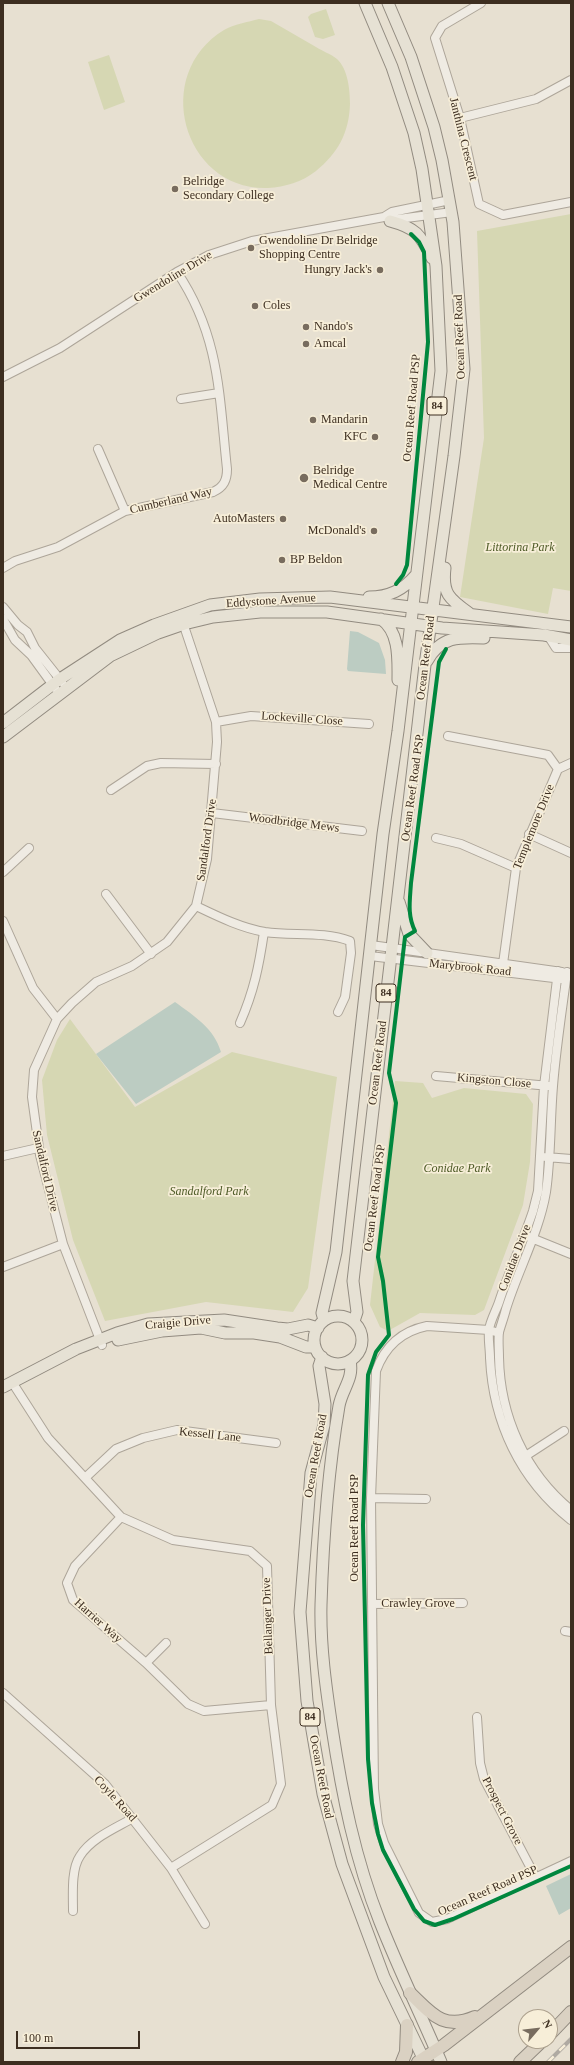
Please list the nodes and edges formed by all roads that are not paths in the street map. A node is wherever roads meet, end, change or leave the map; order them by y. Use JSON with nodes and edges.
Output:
{"nodes":[{"id":1,"x":365,"y":3,"type":"edge"},
{"id":2,"x":388,"y":3,"type":"edge"},
{"id":3,"x":481,"y":3,"type":"edge"},
{"id":4,"x":571,"y":80,"type":"edge"},
{"id":5,"x":460,"y":118,"type":"junction"},
{"id":6,"x":450,"y":200,"type":"junction"},
{"id":7,"x":571,"y":202,"type":"edge"},
{"id":8,"x":428,"y":203,"type":"junction"},
{"id":9,"x":452,"y":212,"type":"junction"},
{"id":10,"x":430,"y":215,"type":"junction"},
{"id":11,"x":387,"y":219,"type":"junction"},
{"id":12,"x":436,"y":266,"type":"junction"},
{"id":13,"x":177,"y":272,"type":"junction"},
{"id":14,"x":3,"y":377,"type":"edge"},
{"id":15,"x":219,"y":393,"type":"junction"},
{"id":16,"x":181,"y":399,"type":"dead end"},
{"id":17,"x":98,"y":449,"type":"dead end"},
{"id":18,"x":454,"y":456,"type":"junction"},
{"id":19,"x":125,"y":511,"type":"junction"},
{"id":20,"x":3,"y":568,"type":"edge"},
{"id":21,"x":416,"y":575,"type":"junction"},
{"id":22,"x":330,"y":597,"type":"junction"},
{"id":23,"x":304,"y":599,"type":"junction"},
{"id":24,"x":3,"y":607,"type":"edge"},
{"id":25,"x":412,"y":609,"type":"junction"},
{"id":26,"x":432,"y":610,"type":"junction"},
{"id":27,"x":327,"y":612,"type":"junction"},
{"id":28,"x":469,"y":613,"type":"junction"},
{"id":29,"x":3,"y":619,"type":"edge"},
{"id":30,"x":182,"y":619,"type":"junction"},
{"id":31,"x":382,"y":619,"type":"junction"},
{"id":32,"x":410,"y":623,"type":"junction"},
{"id":33,"x":559,"y":625,"type":"junction"},
{"id":34,"x":430,"y":626,"type":"junction"},
{"id":35,"x":571,"y":627,"type":"edge"},
{"id":36,"x":546,"y":636,"type":"junction"},
{"id":37,"x":571,"y":640,"type":"edge"},
{"id":38,"x":571,"y":648,"type":"edge"},
{"id":39,"x":425,"y":665,"type":"junction"},
{"id":40,"x":60,"y":686,"type":"junction"},
{"id":41,"x":216,"y":722,"type":"junction"},
{"id":42,"x":3,"y":723,"type":"edge"},
{"id":43,"x":369,"y":724,"type":"dead end"},
{"id":44,"x":398,"y":731,"type":"junction"},
{"id":45,"x":448,"y":736,"type":"dead end"},
{"id":46,"x":3,"y":738,"type":"edge"},
{"id":47,"x":571,"y":763,"type":"edge"},
{"id":48,"x":216,"y":764,"type":"junction"},
{"id":49,"x":558,"y":769,"type":"junction"},
{"id":50,"x":111,"y":790,"type":"dead end"},
{"id":51,"x":212,"y":813,"type":"junction"},
{"id":52,"x":362,"y":831,"type":"dead end"},
{"id":53,"x":529,"y":834,"type":"junction"},
{"id":54,"x":436,"y":838,"type":"dead end"},
{"id":55,"x":29,"y":848,"type":"dead end"},
{"id":56,"x":571,"y":853,"type":"edge"},
{"id":57,"x":516,"y":868,"type":"junction"},
{"id":58,"x":3,"y":872,"type":"edge"},
{"id":59,"x":106,"y":894,"type":"dead end"},
{"id":60,"x":398,"y":895,"type":"junction"},
{"id":61,"x":196,"y":906,"type":"junction"},
{"id":62,"x":3,"y":921,"type":"edge"},
{"id":63,"x":264,"y":932,"type":"junction"},
{"id":64,"x":370,"y":950,"type":"junction"},
{"id":65,"x":391,"y":953,"type":"junction"},
{"id":66,"x":427,"y":953,"type":"junction"},
{"id":67,"x":151,"y":954,"type":"junction"},
{"id":68,"x":503,"y":967,"type":"junction"},
{"id":69,"x":558,"y":975,"type":"junction"},
{"id":70,"x":569,"y":976,"type":"edge"},
{"id":71,"x":338,"y":1012,"type":"dead end"},
{"id":72,"x":57,"y":1019,"type":"junction"},
{"id":73,"x":240,"y":1023,"type":"dead end"},
{"id":74,"x":436,"y":1076,"type":"dead end"},
{"id":75,"x":548,"y":1086,"type":"junction"},
{"id":76,"x":38,"y":1148,"type":"junction"},
{"id":77,"x":3,"y":1156,"type":"edge"},
{"id":78,"x":541,"y":1156,"type":"junction"},
{"id":79,"x":550,"y":1157,"type":"junction"},
{"id":80,"x":571,"y":1159,"type":"edge"},
{"id":81,"x":525,"y":1235,"type":"junction"},
{"id":82,"x":533,"y":1240,"type":"junction"},
{"id":83,"x":63,"y":1244,"type":"junction"},
{"id":84,"x":571,"y":1254,"type":"edge"},
{"id":85,"x":3,"y":1267,"type":"edge"},
{"id":86,"x":354,"y":1321,"type":"junction"},
{"id":87,"x":321,"y":1324,"type":"junction"},
{"id":88,"x":489,"y":1330,"type":"junction"},
{"id":89,"x":499,"y":1333,"type":"junction"},
{"id":90,"x":100,"y":1342,"type":"junction"},
{"id":91,"x":315,"y":1347,"type":"junction"},
{"id":92,"x":322,"y":1357,"type":"junction"},
{"id":93,"x":350,"y":1361,"type":"junction"},
{"id":94,"x":11,"y":1386,"type":"edge"},
{"id":95,"x":3,"y":1396,"type":"edge"},
{"id":96,"x":564,"y":1431,"type":"dead end"},
{"id":97,"x":276,"y":1443,"type":"dead end"},
{"id":98,"x":522,"y":1459,"type":"junction"},
{"id":99,"x":85,"y":1478,"type":"junction"},
{"id":100,"x":371,"y":1498,"type":"junction"},
{"id":101,"x":426,"y":1499,"type":"dead end"},
{"id":102,"x":571,"y":1510,"type":"edge"},
{"id":103,"x":121,"y":1517,"type":"junction"},
{"id":104,"x":571,"y":1520,"type":"edge"},
{"id":105,"x":463,"y":1603,"type":"dead end"},
{"id":106,"x":372,"y":1604,"type":"junction"},
{"id":107,"x":166,"y":1643,"type":"dead end"},
{"id":108,"x":146,"y":1663,"type":"junction"},
{"id":109,"x":3,"y":1693,"type":"edge"},
{"id":110,"x":271,"y":1705,"type":"junction"},
{"id":111,"x":477,"y":1717,"type":"dead end"},
{"id":112,"x":133,"y":1818,"type":"junction"},
{"id":113,"x":571,"y":1861,"type":"edge"},
{"id":114,"x":171,"y":1868,"type":"junction"},
{"id":115,"x":536,"y":1878,"type":"junction"},
{"id":116,"x":73,"y":1911,"type":"dead end"},
{"id":117,"x":205,"y":1924,"type":"dead end"},
{"id":118,"x":571,"y":1947,"type":"edge"},
{"id":119,"x":410,"y":1993,"type":"junction"},
{"id":120,"x":489,"y":2010,"type":"junction"},
{"id":121,"x":571,"y":2012,"type":"edge"},
{"id":122,"x":407,"y":2025,"type":"junction"},
{"id":123,"x":558,"y":2026,"type":"edge"},
{"id":124,"x":534,"y":2049,"type":"edge"},
{"id":125,"x":436,"y":2050,"type":"junction"},
{"id":126,"x":422,"y":2061,"type":"edge"},
{"id":127,"x":402,"y":2062,"type":"edge"},
{"id":128,"x":441,"y":2062,"type":"edge"},
{"id":129,"x":520,"y":2062,"type":"edge"}],
"edges":[{"from":1,"to":8,"type":"main road","name":"Ocean Reef Road","number":"84"},
{"from":2,"to":6,"type":"main road","name":"Ocean Reef Road","number":"84"},
{"from":3,"to":5,"type":"street","name":"Janthina Crescent"},
{"from":4,"to":5,"type":"street"},
{"from":5,"to":7,"type":"street","name":"Janthina Crescent"},
{"from":6,"to":8,"type":"street","name":"Gwendoline Drive"},
{"from":6,"to":9,"type":"main road","name":"Ocean Reef Road","number":"84"},
{"from":8,"to":10,"type":"main road","name":"Ocean Reef Road","number":"84"},
{"from":8,"to":11,"type":"street","name":"Gwendoline Drive"},
{"from":9,"to":10,"type":"street","name":"Gwendoline Drive"},
{"from":9,"to":18,"type":"main road","name":"Ocean Reef Road","number":"84"},
{"from":10,"to":11,"type":"street","name":"Gwendoline Drive"},
{"from":10,"to":12,"type":"main road","name":"Ocean Reef Road","number":"84"},
{"from":11,"to":12,"type":"main road"},
{"from":11,"to":13,"type":"street","name":"Gwendoline Drive"},
{"from":12,"to":21,"type":"main road","name":"Ocean Reef Road","number":"84"},
{"from":13,"to":14,"type":"street","name":"Gwendoline Drive"},
{"from":13,"to":15,"type":"street","name":"Cumberland Way"},
{"from":15,"to":16,"type":"street"},
{"from":15,"to":19,"type":"street","name":"Cumberland Way"},
{"from":17,"to":19,"type":"street"},
{"from":18,"to":26,"type":"main road","name":"Ocean Reef Road","number":"84"},
{"from":18,"to":28,"type":"main road"},
{"from":19,"to":20,"type":"street","name":"Cumberland Way"},
{"from":21,"to":22,"type":"main road"},
{"from":21,"to":25,"type":"main road","name":"Ocean Reef Road","number":"84"},
{"from":22,"to":23,"type":"main road","name":"Eddystone Avenue"},
{"from":22,"to":25,"type":"main road","name":"Eddystone Avenue"},
{"from":23,"to":27,"type":"main road"},
{"from":23,"to":30,"type":"main road","name":"Eddystone Avenue"},
{"from":24,"to":40,"type":"street"},
{"from":25,"to":26,"type":"main road","name":"Eddystone Avenue"},
{"from":25,"to":32,"type":"main road","name":"Ocean Reef Road","number":"84"},
{"from":26,"to":28,"type":"main road","name":"Eddystone Avenue"},
{"from":26,"to":34,"type":"main road","name":"Ocean Reef Road","number":"84"},
{"from":27,"to":30,"type":"main road","name":"Eddystone Avenue"},
{"from":27,"to":31,"type":"main road","name":"Eddystone Avenue"},
{"from":28,"to":33,"type":"main road","name":"Eddystone Avenue"},
{"from":29,"to":40,"type":"street"},
{"from":30,"to":40,"type":"main road","name":"Eddystone Avenue"},
{"from":30,"to":41,"type":"street","name":"Sandalford Drive"},
{"from":31,"to":32,"type":"main road","name":"Eddystone Avenue"},
{"from":31,"to":44,"type":"main road"},
{"from":32,"to":34,"type":"main road","name":"Eddystone Avenue"},
{"from":32,"to":44,"type":"main road","name":"Ocean Reef Road","number":"84"},
{"from":33,"to":35,"type":"main road","name":"Eddystone Avenue"},
{"from":33,"to":36,"type":"main road"},
{"from":34,"to":36,"type":"main road","name":"Eddystone Avenue"},
{"from":34,"to":39,"type":"main road","name":"Ocean Reef Road","number":"84"},
{"from":36,"to":37,"type":"main road","name":"Eddystone Avenue"},
{"from":36,"to":38,"type":"street"},
{"from":36,"to":39,"type":"main road"},
{"from":39,"to":60,"type":"main road","name":"Ocean Reef Road","number":"84"},
{"from":40,"to":42,"type":"main road","name":"Eddystone Avenue"},
{"from":40,"to":46,"type":"main road","name":"Eddystone Avenue"},
{"from":41,"to":43,"type":"street","name":"Lockeville Close"},
{"from":41,"to":48,"type":"street","name":"Sandalford Drive"},
{"from":44,"to":64,"type":"main road","name":"Ocean Reef Road","number":"84"},
{"from":45,"to":49,"type":"street"},
{"from":47,"to":49,"type":"street","name":"Templemore Drive"},
{"from":48,"to":50,"type":"street"},
{"from":48,"to":51,"type":"street","name":"Sandalford Drive"},
{"from":49,"to":53,"type":"street","name":"Templemore Drive"},
{"from":51,"to":52,"type":"street","name":"Woodbridge Mews"},
{"from":51,"to":61,"type":"street","name":"Sandalford Drive"},
{"from":53,"to":56,"type":"street"},
{"from":53,"to":57,"type":"street","name":"Templemore Drive"},
{"from":54,"to":57,"type":"street"},
{"from":55,"to":58,"type":"street"},
{"from":57,"to":68,"type":"street","name":"Templemore Drive"},
{"from":59,"to":67,"type":"street"},
{"from":60,"to":65,"type":"main road","name":"Ocean Reef Road","number":"84"},
{"from":60,"to":66,"type":"main road"},
{"from":61,"to":63,"type":"street"},
{"from":61,"to":67,"type":"street","name":"Sandalford Drive"},
{"from":62,"to":72,"type":"street"},
{"from":63,"to":71,"type":"street"},
{"from":63,"to":73,"type":"street"},
{"from":64,"to":65,"type":"street","name":"Marybrook Road"},
{"from":64,"to":87,"type":"main road","name":"Ocean Reef Road","number":"84"},
{"from":65,"to":66,"type":"street","name":"Marybrook Road"},
{"from":65,"to":68,"type":"street","name":"Marybrook Road"},
{"from":65,"to":86,"type":"main road","name":"Ocean Reef Road","number":"84"},
{"from":66,"to":68,"type":"street","name":"Marybrook Road"},
{"from":67,"to":72,"type":"street","name":"Sandalford Drive"},
{"from":68,"to":69,"type":"street","name":"Marybrook Road"},
{"from":69,"to":70,"type":"street","name":"Marybrook Road"},
{"from":69,"to":75,"type":"street","name":"Conidae Drive"},
{"from":70,"to":75,"type":"street","name":"Conidae Drive"},
{"from":72,"to":76,"type":"street","name":"Sandalford Drive"},
{"from":74,"to":75,"type":"street","name":"Kingston Close"},
{"from":75,"to":78,"type":"street","name":"Conidae Drive"},
{"from":75,"to":79,"type":"street","name":"Conidae Drive"},
{"from":76,"to":77,"type":"street"},
{"from":76,"to":83,"type":"street","name":"Sandalford Drive"},
{"from":78,"to":79,"type":"street"},
{"from":78,"to":81,"type":"street","name":"Conidae Drive"},
{"from":79,"to":80,"type":"street"},
{"from":79,"to":82,"type":"street","name":"Conidae Drive"},
{"from":81,"to":82,"type":"street"},
{"from":81,"to":88,"type":"street","name":"Conidae Drive"},
{"from":82,"to":84,"type":"street"},
{"from":82,"to":89,"type":"street","name":"Conidae Drive"},
{"from":83,"to":85,"type":"street"},
{"from":83,"to":90,"type":"street","name":"Sandalford Drive"},
{"from":86,"to":87,"type":"main road"},
{"from":86,"to":93,"type":"main road","number":"84"},
{"from":87,"to":90,"type":"main road","name":"Craigie Drive"},
{"from":87,"to":91,"type":"main road","number":"84"},
{"from":88,"to":89,"type":"street"},
{"from":88,"to":98,"type":"street","name":"Conidae Drive"},
{"from":88,"to":100,"type":"street"},
{"from":89,"to":98,"type":"street","name":"Conidae Drive"},
{"from":90,"to":91,"type":"main road","name":"Craigie Drive"},
{"from":90,"to":94,"type":"main road","name":"Craigie Drive"},
{"from":91,"to":92,"type":"main road"},
{"from":92,"to":93,"type":"main road"},
{"from":92,"to":122,"type":"main road","name":"Ocean Reef Road","number":"84"},
{"from":93,"to":119,"type":"main road","name":"Ocean Reef Road","number":"84"},
{"from":94,"to":95,"type":"main road","name":"Craigie Drive"},
{"from":94,"to":99,"type":"street","name":"Bellanger Drive"},
{"from":96,"to":98,"type":"street"},
{"from":97,"to":99,"type":"street","name":"Kessell Lane"},
{"from":98,"to":102,"type":"street","name":"Conidae Drive"},
{"from":98,"to":104,"type":"street","name":"Conidae Drive"},
{"from":99,"to":103,"type":"street","name":"Bellanger Drive"},
{"from":100,"to":101,"type":"street"},
{"from":100,"to":106,"type":"street"},
{"from":103,"to":108,"type":"street","name":"Harrier Way"},
{"from":103,"to":110,"type":"street","name":"Bellanger Drive"},
{"from":105,"to":106,"type":"street","name":"Crawley Grove"},
{"from":106,"to":115,"type":"street"},
{"from":107,"to":108,"type":"street"},
{"from":108,"to":110,"type":"street","name":"Harrier Way"},
{"from":109,"to":112,"type":"street","name":"Coyle Road"},
{"from":110,"to":114,"type":"street","name":"Bellanger Drive"},
{"from":111,"to":115,"type":"street","name":"Prospect Grove"},
{"from":112,"to":114,"type":"street","name":"Coyle Road"},
{"from":112,"to":116,"type":"street"},
{"from":113,"to":115,"type":"street"},
{"from":114,"to":117,"type":"street","name":"Coyle Road"},
{"from":118,"to":120,"type":"highway"},
{"from":119,"to":120,"type":"highway"},
{"from":119,"to":125,"type":"main road","name":"Ocean Reef Road","number":"84"},
{"from":120,"to":125,"type":"highway"},
{"from":121,"to":123,"type":"highway"},
{"from":122,"to":126,"type":"main road","name":"Ocean Reef Road","number":"84"},
{"from":122,"to":127,"type":"highway"},
{"from":124,"to":129,"type":"highway"},
{"from":125,"to":126,"type":"highway"},
{"from":125,"to":128,"type":"main road","name":"Ocean Reef Road","number":"84"}]}
